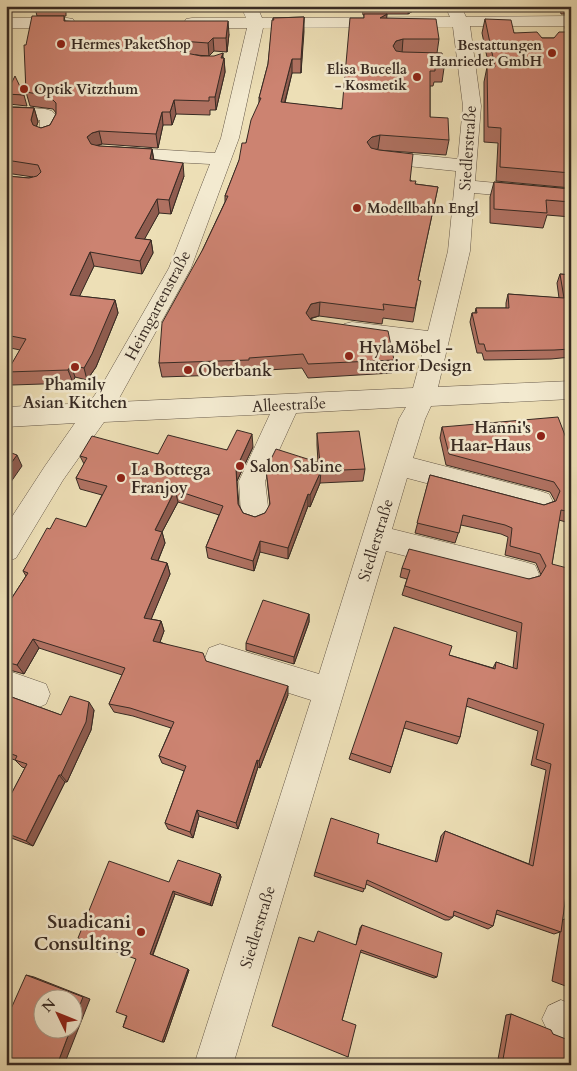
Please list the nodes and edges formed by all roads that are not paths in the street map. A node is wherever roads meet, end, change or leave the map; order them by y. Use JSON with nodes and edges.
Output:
{"nodes":[{"id":1,"x":460,"y":11,"type":"edge"},
{"id":2,"x":252,"y":15,"type":"edge"},
{"id":3,"x":571,"y":21,"type":"edge"},
{"id":4,"x":6,"y":22,"type":"edge"},
{"id":5,"x":82,"y":22,"type":"edge"},
{"id":6,"x":171,"y":23,"type":"edge"},
{"id":7,"x":6,"y":112,"type":"edge"},
{"id":8,"x":45,"y":134,"type":"edge"},
{"id":9,"x":102,"y":152,"type":"edge"},
{"id":10,"x":378,"y":157,"type":"edge"},
{"id":11,"x":222,"y":159,"type":"junction"},
{"id":12,"x":465,"y":178,"type":"junction"},
{"id":13,"x":566,"y":193,"type":"edge"},
{"id":14,"x":329,"y":327,"type":"edge"},
{"id":15,"x":437,"y":341,"type":"junction"},
{"id":16,"x":571,"y":390,"type":"edge"},
{"id":17,"x":423,"y":398,"type":"junction"},
{"id":18,"x":287,"y":404,"type":"junction"},
{"id":19,"x":95,"y":413,"type":"junction"},
{"id":20,"x":6,"y":417,"type":"edge"},
{"id":21,"x":398,"y":465,"type":"junction"},
{"id":22,"x":540,"y":502,"type":"edge"},
{"id":23,"x":255,"y":515,"type":"edge"},
{"id":24,"x":376,"y":537,"type":"junction"},
{"id":25,"x":6,"y":550,"type":"edge"},
{"id":26,"x":525,"y":574,"type":"dead end"},
{"id":27,"x":220,"y":658,"type":"dead end"},
{"id":28,"x":6,"y":684,"type":"edge"},
{"id":29,"x":328,"y":691,"type":"junction"},
{"id":30,"x":35,"y":694,"type":"dead end"},
{"id":31,"x":213,"y":1065,"type":"edge"}],
"edges":[{"from":1,"to":2,"type":"street"},
{"from":1,"to":3,"type":"street"},
{"from":1,"to":12,"type":"street","name":"Siedlerstraße"},
{"from":2,"to":6,"type":"street"},
{"from":2,"to":11,"type":"street","name":"Heimgartenstraße"},
{"from":4,"to":5,"type":"street"},
{"from":7,"to":8,"type":"street"},
{"from":9,"to":11,"type":"street"},
{"from":10,"to":12,"type":"street"},
{"from":11,"to":19,"type":"street","name":"Heimgartenstraße"},
{"from":12,"to":13,"type":"street"},
{"from":12,"to":15,"type":"street","name":"Siedlerstraße"},
{"from":14,"to":15,"type":"street"},
{"from":15,"to":17,"type":"street","name":"Siedlerstraße"},
{"from":16,"to":17,"type":"street","name":"Alleestraße"},
{"from":17,"to":18,"type":"street","name":"Alleestraße"},
{"from":17,"to":21,"type":"street","name":"Siedlerstraße"},
{"from":18,"to":19,"type":"street","name":"Alleestraße"},
{"from":18,"to":23,"type":"street"},
{"from":19,"to":20,"type":"street","name":"Alleestraße"},
{"from":19,"to":25,"type":"street","name":"Heimgartenstraße"},
{"from":21,"to":22,"type":"street"},
{"from":21,"to":24,"type":"street","name":"Siedlerstraße"},
{"from":24,"to":26,"type":"street"},
{"from":24,"to":29,"type":"street","name":"Siedlerstraße"},
{"from":27,"to":29,"type":"street"},
{"from":28,"to":30,"type":"street"},
{"from":29,"to":31,"type":"street","name":"Siedlerstraße"}]}
